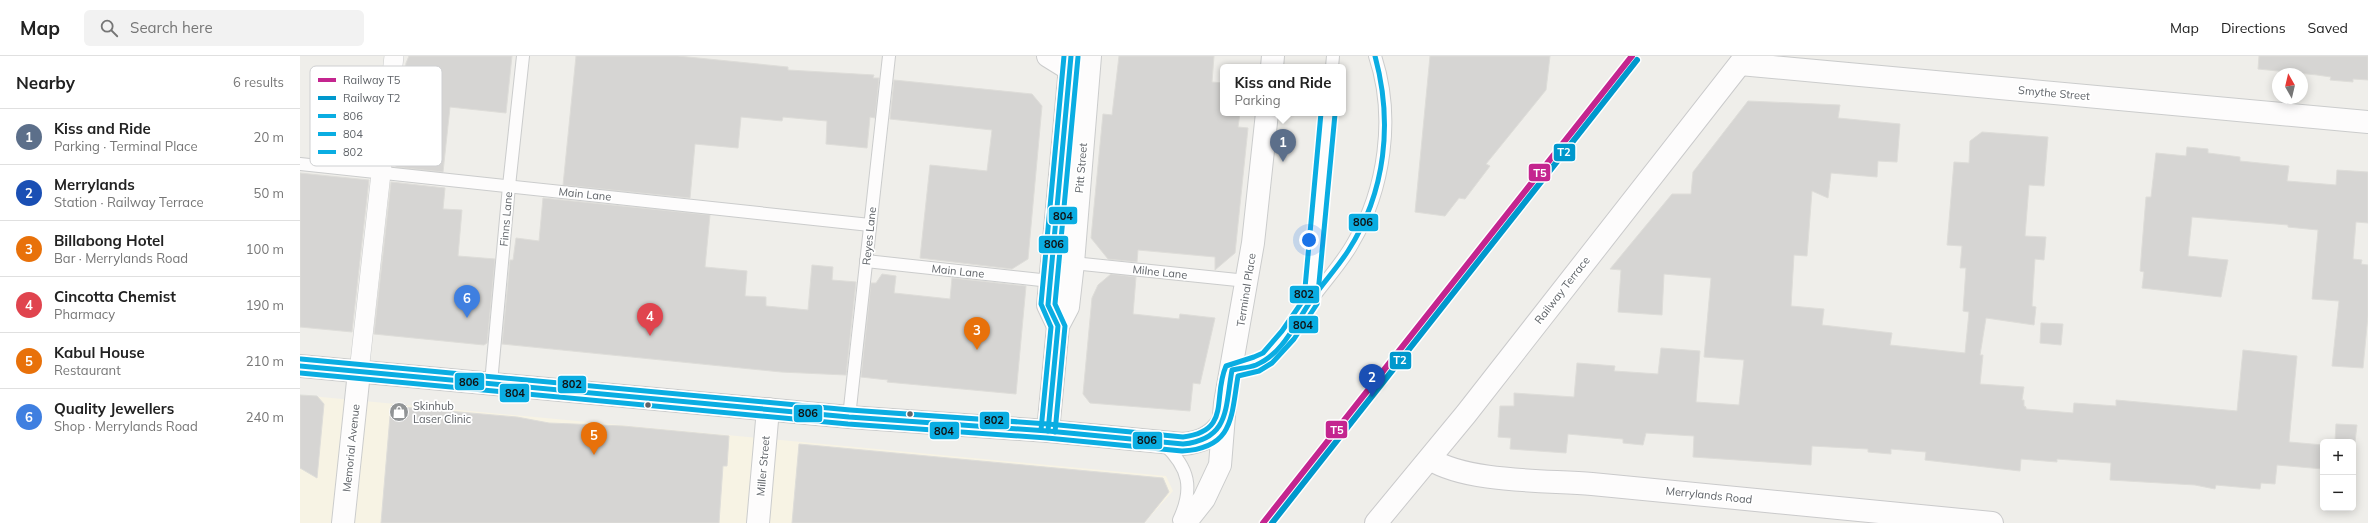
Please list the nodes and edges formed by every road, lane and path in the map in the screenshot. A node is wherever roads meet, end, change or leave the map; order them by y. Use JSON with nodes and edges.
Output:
{"nodes":[{"id":1,"x":394,"y":56,"type":"edge"},
{"id":2,"x":523,"y":56,"type":"edge"},
{"id":3,"x":889,"y":56,"type":"edge"},
{"id":4,"x":1048,"y":56,"type":"edge"},
{"id":5,"x":1090,"y":56,"type":"edge"},
{"id":6,"x":1375,"y":56,"type":"edge"},
{"id":7,"x":1743,"y":60,"type":"edge"},
{"id":8,"x":1070,"y":63,"type":"edge"},
{"id":9,"x":393,"y":66,"type":"edge"},
{"id":10,"x":1267,"y":116,"type":"edge"},
{"id":11,"x":1328,"y":116,"type":"edge"},
{"id":12,"x":2368,"y":122,"type":"edge"},
{"id":13,"x":300,"y":164,"type":"edge"},
{"id":14,"x":310,"y":165,"type":"edge"},
{"id":15,"x":320,"y":166,"type":"edge"},
{"id":16,"x":382,"y":166,"type":"edge"},
{"id":17,"x":381,"y":172,"type":"junction"},
{"id":18,"x":509,"y":186,"type":"junction"},
{"id":19,"x":870,"y":225,"type":"junction"},
{"id":20,"x":866,"y":261,"type":"junction"},
{"id":21,"x":1073,"y":263,"type":"junction"},
{"id":22,"x":1050,"y":281,"type":"junction"},
{"id":23,"x":1247,"y":281,"type":"junction"},
{"id":24,"x":1311,"y":301,"type":"junction"},
{"id":25,"x":1058,"y":326,"type":"junction"},
{"id":26,"x":300,"y":366,"type":"edge"},
{"id":27,"x":1232,"y":370,"type":"junction"},
{"id":28,"x":358,"y":372,"type":"junction"},
{"id":29,"x":491,"y":383,"type":"junction"},
{"id":30,"x":768,"y":409,"type":"junction"},
{"id":31,"x":849,"y":417,"type":"junction"},
{"id":32,"x":1223,"y":422,"type":"junction"},
{"id":33,"x":1048,"y":431,"type":"junction"},
{"id":34,"x":1162,"y":442,"type":"junction"},
{"id":35,"x":1430,"y":459,"type":"junction"},
{"id":36,"x":344,"y":523,"type":"edge"},
{"id":37,"x":758,"y":523,"type":"edge"},
{"id":38,"x":1178,"y":523,"type":"edge"},
{"id":39,"x":1185,"y":523,"type":"edge"},
{"id":40,"x":1376,"y":523,"type":"edge"},
{"id":41,"x":1992,"y":523,"type":"edge"}],
"edges":[{"from":1,"to":9,"type":"street"},
{"from":2,"to":18,"type":"lane","name":"Finns Lane"},
{"from":3,"to":19,"type":"lane","name":"Reyes Lane"},
{"from":4,"to":8,"type":"street"},
{"from":5,"to":21,"type":"street","name":"Pitt Street"},
{"from":6,"to":24,"type":"lane"},
{"from":7,"to":12,"type":"street","name":"Smythe Street"},
{"from":7,"to":35,"type":"street","name":"Railway Terrace"},
{"from":8,"to":22,"type":"street","name":"Pitt Street"},
{"from":10,"to":23,"type":"street","name":"Terminal Place"},
{"from":11,"to":24,"type":"lane"},
{"from":13,"to":14,"type":"lane","name":"Main Lane"},
{"from":15,"to":17,"type":"lane","name":"Main Lane"},
{"from":16,"to":17,"type":"street"},
{"from":17,"to":18,"type":"lane","name":"Main Lane"},
{"from":17,"to":28,"type":"street"},
{"from":18,"to":19,"type":"lane","name":"Main Lane"},
{"from":18,"to":29,"type":"lane","name":"Finns Lane"},
{"from":19,"to":20,"type":"lane","name":"Reyes Lane"},
{"from":20,"to":22,"type":"lane","name":"Main Lane"},
{"from":20,"to":31,"type":"lane","name":"Reyes Lane"},
{"from":21,"to":23,"type":"lane","name":"Milne Lane"},
{"from":21,"to":25,"type":"street","name":"Pitt Street"},
{"from":22,"to":25,"type":"street","name":"Pitt Street"},
{"from":23,"to":27,"type":"street","name":"Terminal Place"},
{"from":24,"to":27,"type":"lane"},
{"from":25,"to":33,"type":"street","name":"Pitt Street"},
{"from":26,"to":28,"type":"street"},
{"from":27,"to":32,"type":"street","name":"Terminal Place"},
{"from":28,"to":29,"type":"street"},
{"from":28,"to":36,"type":"street","name":"Memorial Avenue"},
{"from":29,"to":30,"type":"street"},
{"from":30,"to":31,"type":"street"},
{"from":30,"to":37,"type":"street","name":"Miller Street"},
{"from":31,"to":33,"type":"street"},
{"from":32,"to":34,"type":"street"},
{"from":32,"to":39,"type":"street","name":"Terminal Place"},
{"from":33,"to":34,"type":"street"},
{"from":34,"to":38,"type":"lane"},
{"from":35,"to":40,"type":"street","name":"Railway Terrace"},
{"from":35,"to":41,"type":"street","name":"Merrylands Road"}]}
